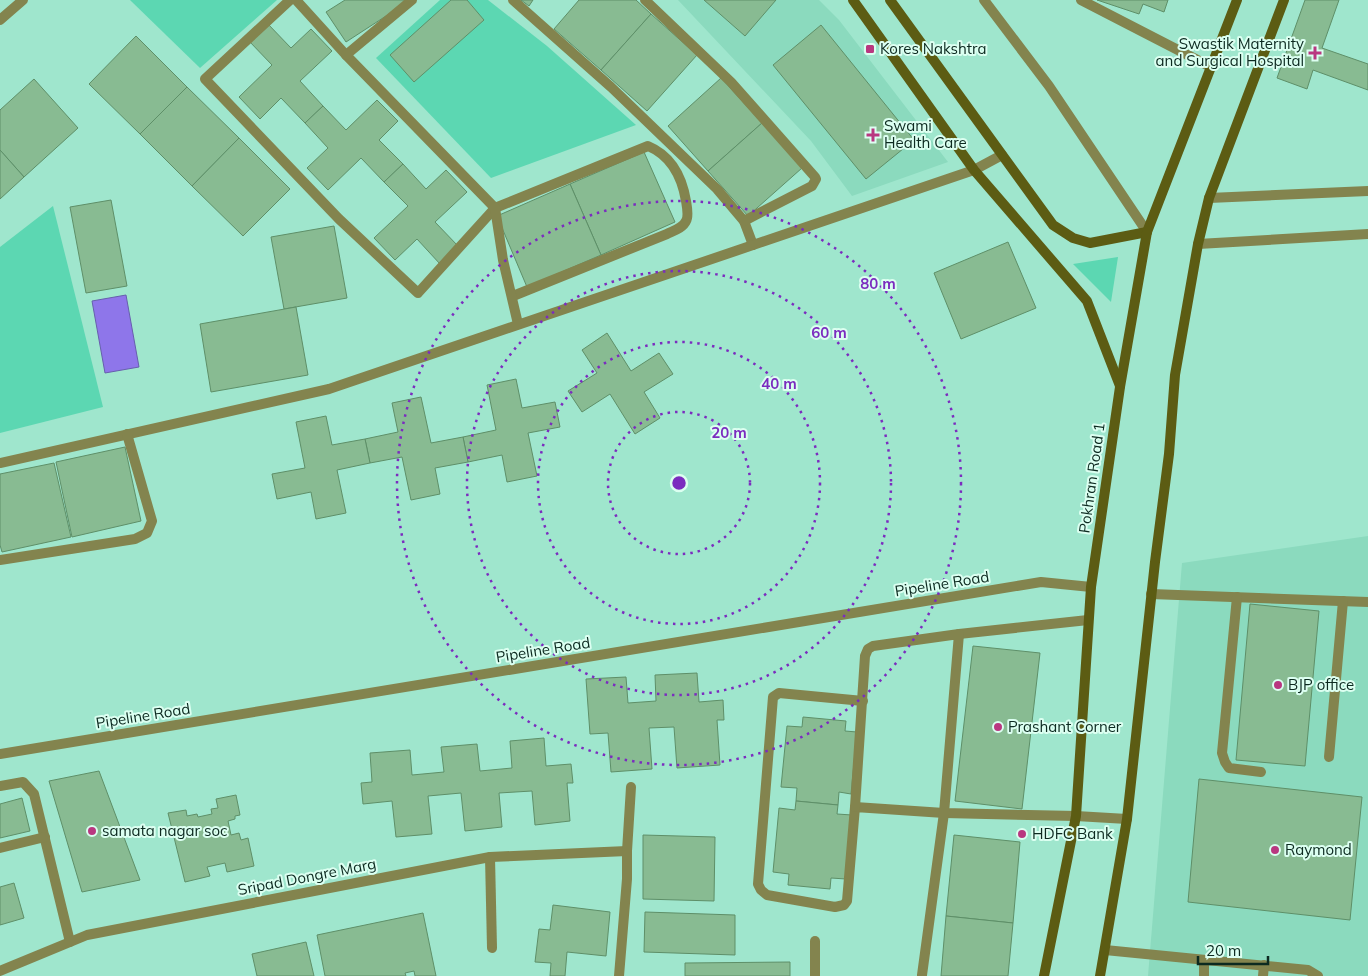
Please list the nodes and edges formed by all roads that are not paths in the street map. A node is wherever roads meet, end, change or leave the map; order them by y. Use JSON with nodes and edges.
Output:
{"nodes":[{"id":1,"x":23,"y":0,"type":"edge"},
{"id":2,"x":290,"y":0,"type":"edge"},
{"id":3,"x":296,"y":0,"type":"edge"},
{"id":4,"x":412,"y":0,"type":"edge"},
{"id":5,"x":513,"y":0,"type":"edge"},
{"id":6,"x":645,"y":0,"type":"edge"},
{"id":7,"x":853,"y":0,"type":"edge"},
{"id":8,"x":890,"y":0,"type":"edge"},
{"id":9,"x":984,"y":0,"type":"edge"},
{"id":10,"x":1081,"y":0,"type":"edge"},
{"id":11,"x":1237,"y":0,"type":"edge"},
{"id":12,"x":1284,"y":0,"type":"edge"},
{"id":13,"x":0,"y":20,"type":"edge"},
{"id":14,"x":346,"y":55,"type":"junction"},
{"id":15,"x":1211,"y":67,"type":"junction"},
{"id":16,"x":1002,"y":155,"type":"junction"},
{"id":17,"x":974,"y":170,"type":"junction"},
{"id":18,"x":1368,"y":191,"type":"edge"},
{"id":19,"x":1209,"y":198,"type":"junction"},
{"id":20,"x":495,"y":208,"type":"junction"},
{"id":21,"x":744,"y":221,"type":"junction"},
{"id":22,"x":1147,"y":232,"type":"junction"},
{"id":23,"x":1368,"y":234,"type":"edge"},
{"id":24,"x":1198,"y":244,"type":"junction"},
{"id":25,"x":753,"y":245,"type":"junction"},
{"id":26,"x":513,"y":296,"type":"junction"},
{"id":27,"x":518,"y":324,"type":"junction"},
{"id":28,"x":1120,"y":387,"type":"junction"},
{"id":29,"x":126,"y":434,"type":"junction"},
{"id":30,"x":0,"y":463,"type":"edge"},
{"id":31,"x":0,"y":560,"type":"edge"},
{"id":32,"x":1091,"y":587,"type":"junction"},
{"id":33,"x":1152,"y":594,"type":"junction"},
{"id":34,"x":1237,"y":597,"type":"junction"},
{"id":35,"x":1342,"y":601,"type":"junction"},
{"id":36,"x":1368,"y":602,"type":"edge"},
{"id":37,"x":1088,"y":620,"type":"junction"},
{"id":38,"x":959,"y":634,"type":"junction"},
{"id":39,"x":863,"y":700,"type":"junction"},
{"id":40,"x":0,"y":754,"type":"edge"},
{"id":41,"x":1330,"y":757,"type":"dead end"},
{"id":42,"x":1261,"y":772,"type":"dead end"},
{"id":43,"x":0,"y":786,"type":"edge"},
{"id":44,"x":631,"y":787,"type":"dead end"},
{"id":45,"x":855,"y":807,"type":"junction"},
{"id":46,"x":944,"y":813,"type":"junction"},
{"id":47,"x":1076,"y":816,"type":"junction"},
{"id":48,"x":1128,"y":820,"type":"junction"},
{"id":49,"x":44,"y":836,"type":"junction"},
{"id":50,"x":0,"y":848,"type":"edge"},
{"id":51,"x":627,"y":851,"type":"junction"},
{"id":52,"x":490,"y":857,"type":"junction"},
{"id":53,"x":816,"y":941,"type":"dead end"},
{"id":54,"x":70,"y":942,"type":"junction"},
{"id":55,"x":492,"y":948,"type":"dead end"},
{"id":56,"x":1105,"y":950,"type":"junction"},
{"id":57,"x":1204,"y":960,"type":"junction"},
{"id":58,"x":0,"y":971,"type":"edge"},
{"id":59,"x":1263,"y":971,"type":"edge"},
{"id":60,"x":922,"y":975,"type":"dead end"},
{"id":61,"x":619,"y":976,"type":"edge"},
{"id":62,"x":814,"y":976,"type":"edge"},
{"id":63,"x":1044,"y":976,"type":"edge"},
{"id":64,"x":1100,"y":976,"type":"edge"},
{"id":65,"x":1204,"y":976,"type":"edge"},
{"id":66,"x":1318,"y":976,"type":"edge"}],
"edges":[{"from":1,"to":13,"type":"street"},
{"from":2,"to":20,"type":"street"},
{"from":3,"to":14,"type":"street"},
{"from":4,"to":14,"type":"street"},
{"from":5,"to":21,"type":"street"},
{"from":6,"to":21,"type":"street"},
{"from":7,"to":17,"type":"main road"},
{"from":8,"to":16,"type":"main road"},
{"from":9,"to":22,"type":"street"},
{"from":10,"to":15,"type":"street"},
{"from":11,"to":15,"type":"main road","name":"Pokhran Road 1"},
{"from":12,"to":19,"type":"main road"},
{"from":14,"to":20,"type":"street"},
{"from":15,"to":22,"type":"main road","name":"Pokhran Road 1"},
{"from":16,"to":17,"type":"street"},
{"from":16,"to":22,"type":"main road"},
{"from":17,"to":25,"type":"street"},
{"from":17,"to":28,"type":"main road"},
{"from":18,"to":19,"type":"street"},
{"from":19,"to":24,"type":"main road"},
{"from":20,"to":26,"type":"street"},
{"from":20,"to":26,"type":"street"},
{"from":21,"to":25,"type":"street"},
{"from":22,"to":28,"type":"main road","name":"Pokhran Road 1"},
{"from":23,"to":24,"type":"street"},
{"from":24,"to":33,"type":"main road"},
{"from":25,"to":27,"type":"street"},
{"from":26,"to":27,"type":"street"},
{"from":27,"to":29,"type":"street"},
{"from":28,"to":32,"type":"main road","name":"Pokhran Road 1"},
{"from":29,"to":30,"type":"street"},
{"from":29,"to":31,"type":"street"},
{"from":32,"to":37,"type":"main road","name":"Pokhran Road 1"},
{"from":32,"to":40,"type":"street","name":"Pipeline Road"},
{"from":33,"to":34,"type":"street"},
{"from":33,"to":48,"type":"main road"},
{"from":34,"to":35,"type":"street"},
{"from":34,"to":42,"type":"street"},
{"from":35,"to":36,"type":"street"},
{"from":35,"to":41,"type":"street"},
{"from":37,"to":38,"type":"street"},
{"from":37,"to":47,"type":"main road","name":"Pokhran Road 1"},
{"from":38,"to":39,"type":"street"},
{"from":38,"to":46,"type":"street"},
{"from":39,"to":45,"type":"street"},
{"from":39,"to":45,"type":"street"},
{"from":43,"to":49,"type":"street"},
{"from":44,"to":51,"type":"street"},
{"from":45,"to":46,"type":"street"},
{"from":46,"to":47,"type":"street"},
{"from":46,"to":60,"type":"street"},
{"from":47,"to":48,"type":"street"},
{"from":47,"to":63,"type":"main road","name":"Pokhran Road 1"},
{"from":48,"to":56,"type":"main road"},
{"from":49,"to":50,"type":"street"},
{"from":49,"to":54,"type":"street"},
{"from":51,"to":52,"type":"street","name":"Sripad Dongre Marg"},
{"from":51,"to":61,"type":"street"},
{"from":52,"to":54,"type":"street","name":"Sripad Dongre Marg"},
{"from":52,"to":55,"type":"street"},
{"from":53,"to":62,"type":"street"},
{"from":54,"to":58,"type":"street","name":"Sripad Dongre Marg"},
{"from":56,"to":57,"type":"street"},
{"from":56,"to":64,"type":"main road"},
{"from":57,"to":59,"type":"street"},
{"from":57,"to":65,"type":"street"},
{"from":59,"to":66,"type":"street"}]}
